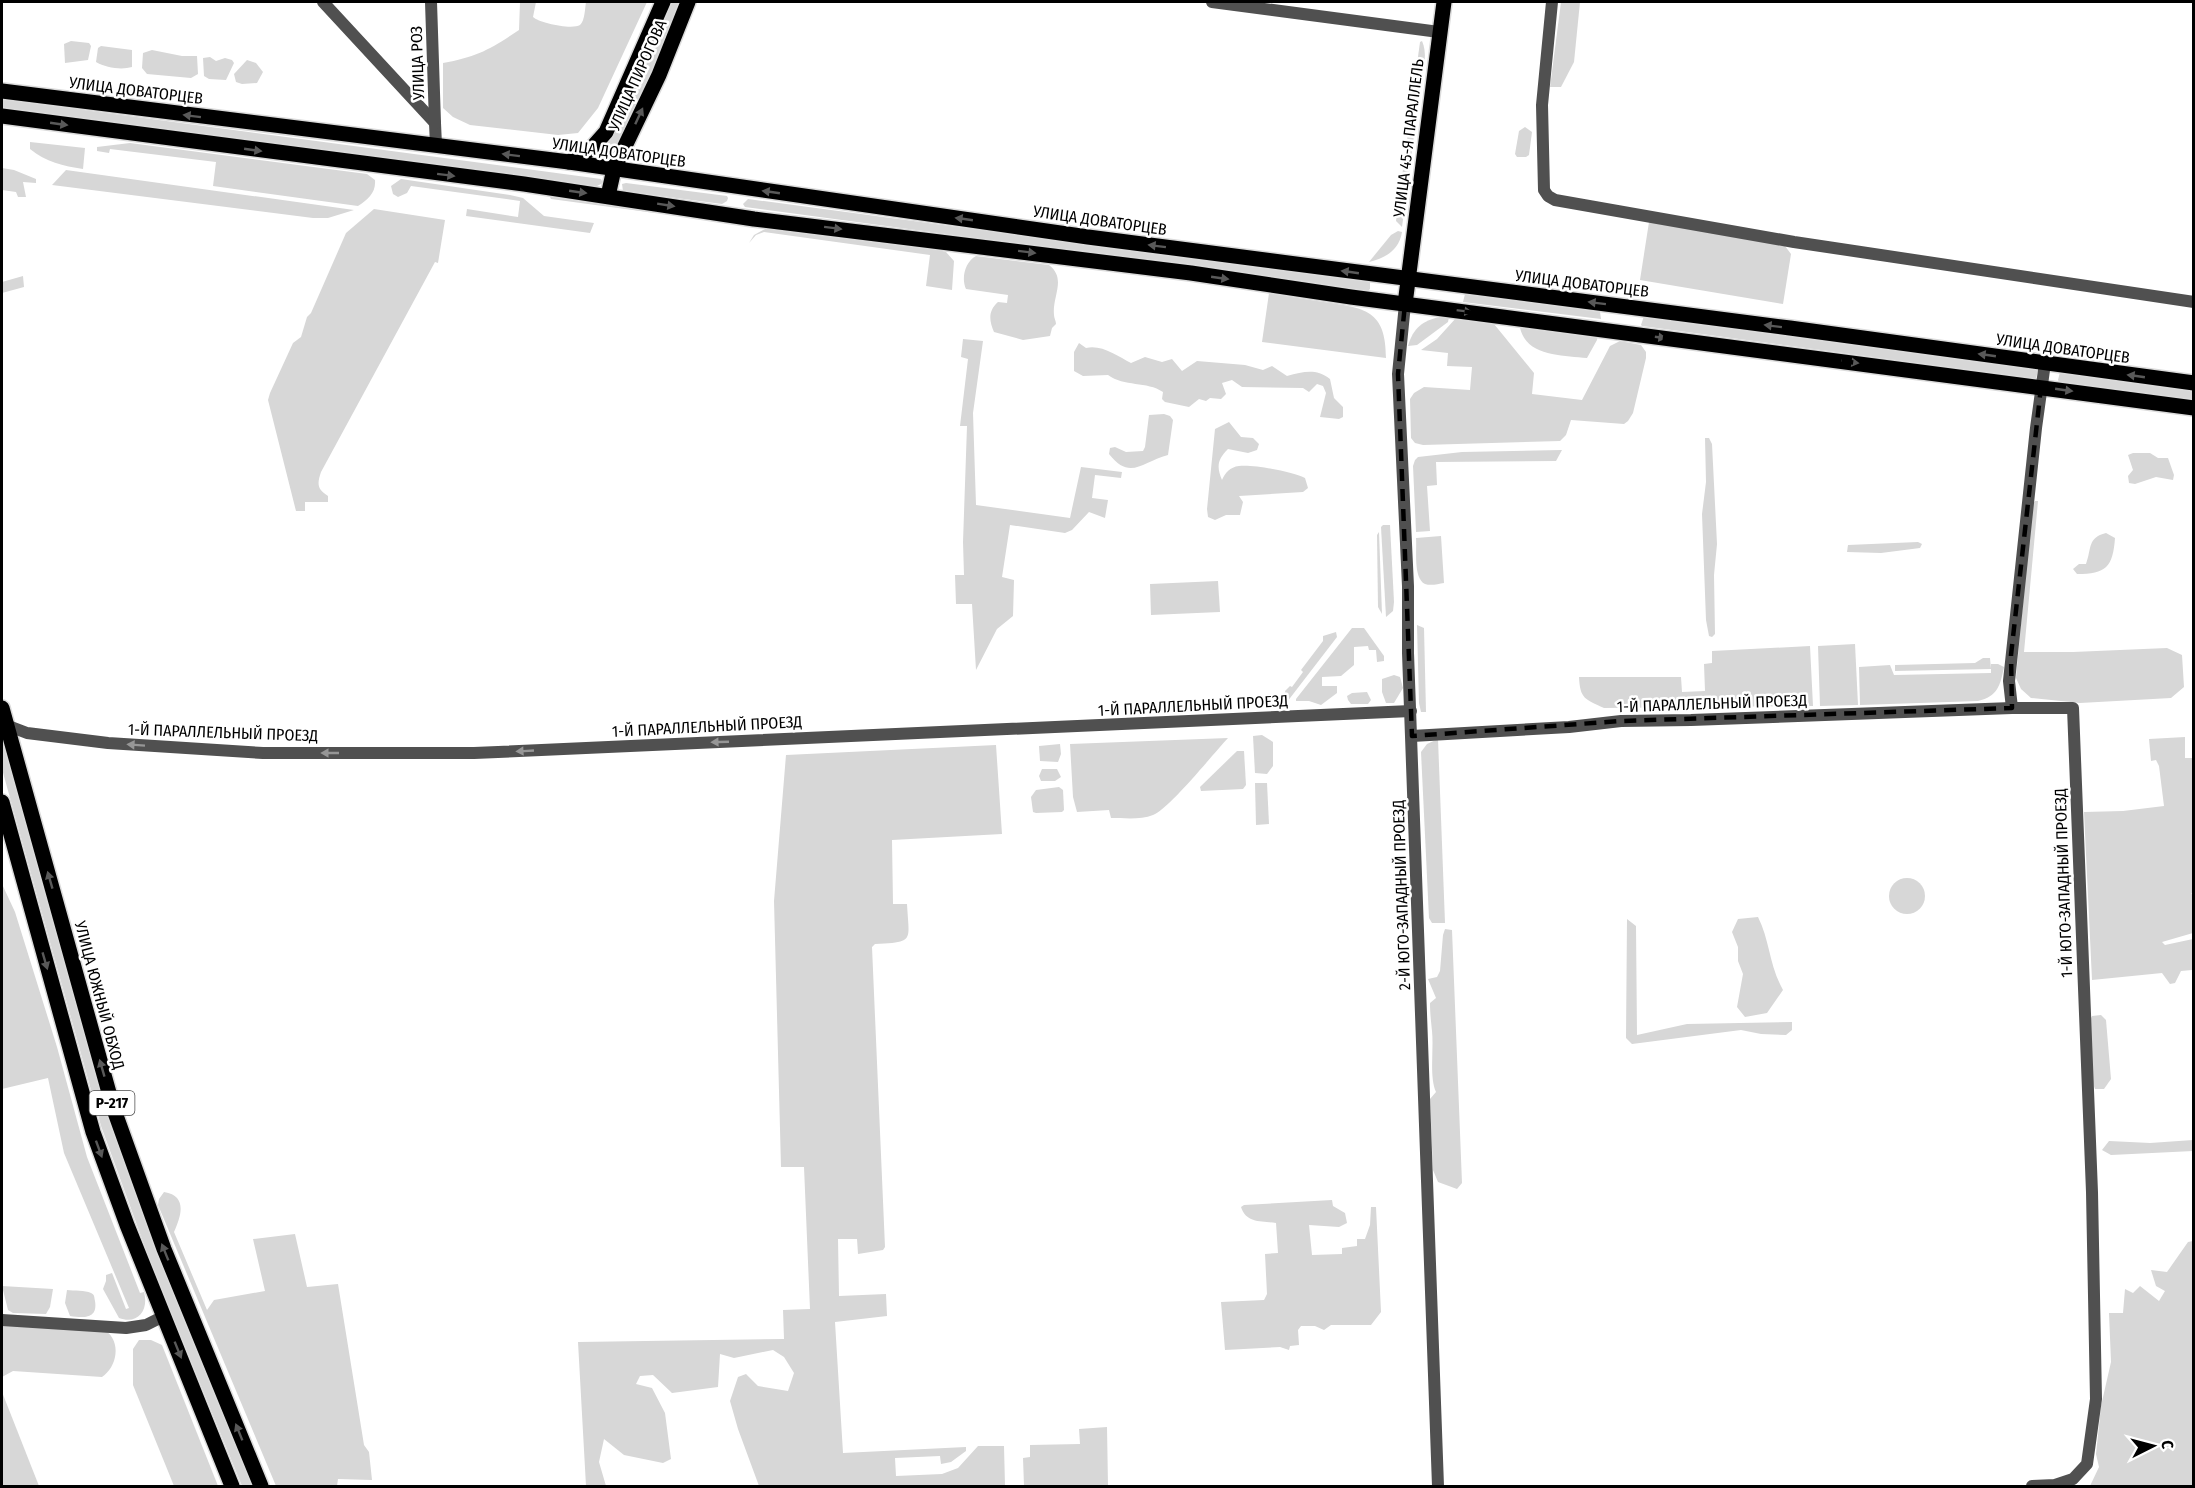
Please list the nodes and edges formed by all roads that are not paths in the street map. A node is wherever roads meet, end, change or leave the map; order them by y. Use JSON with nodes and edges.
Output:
{"nodes":[{"id":1,"x":323,"y":2,"type":"edge"},
{"id":2,"x":431,"y":2,"type":"edge"},
{"id":3,"x":663,"y":2,"type":"edge"},
{"id":4,"x":688,"y":2,"type":"edge"},
{"id":5,"x":1212,"y":2,"type":"edge"},
{"id":6,"x":1444,"y":2,"type":"edge"},
{"id":7,"x":1552,"y":2,"type":"edge"},
{"id":8,"x":1439,"y":32,"type":"junction"},
{"id":9,"x":2,"y":91,"type":"edge"},
{"id":10,"x":2,"y":116,"type":"edge"},
{"id":11,"x":435,"y":123,"type":"junction"},
{"id":12,"x":436,"y":145,"type":"junction"},
{"id":13,"x":569,"y":162,"type":"junction"},
{"id":14,"x":614,"y":169,"type":"junction"},
{"id":15,"x":608,"y":196,"type":"junction"},
{"id":16,"x":1408,"y":280,"type":"junction"},
{"id":17,"x":2193,"y":302,"type":"edge"},
{"id":18,"x":1405,"y":304,"type":"junction"},
{"id":19,"x":2045,"y":363,"type":"junction"},
{"id":20,"x":2193,"y":384,"type":"edge"},
{"id":21,"x":2041,"y":387,"type":"junction"},
{"id":22,"x":2193,"y":408,"type":"edge"},
{"id":23,"x":2,"y":708,"type":"edge"},
{"id":24,"x":2012,"y":708,"type":"junction"},
{"id":25,"x":1411,"y":711,"type":"junction"},
{"id":26,"x":6,"y":724,"type":"junction"},
{"id":27,"x":1412,"y":736,"type":"junction"},
{"id":28,"x":2,"y":802,"type":"edge"},
{"id":29,"x":164,"y":1316,"type":"junction"},
{"id":30,"x":2,"y":1320,"type":"edge"},
{"id":31,"x":232,"y":1486,"type":"edge"},
{"id":32,"x":261,"y":1486,"type":"edge"},
{"id":33,"x":1438,"y":1486,"type":"edge"},
{"id":34,"x":2031,"y":1486,"type":"edge"}],
"edges":[{"from":1,"to":11,"type":"street"},
{"from":2,"to":11,"type":"street","name":"УЛИЦА РОЗ"},
{"from":3,"to":13,"type":"main road","name":"УЛИЦА ПИРОГОВА"},
{"from":14,"to":4,"type":"main road","name":"УЛИЦА ПИРОГОВА","one_way":true},
{"from":5,"to":8,"type":"street"},
{"from":6,"to":8,"type":"main road","name":"УЛИЦА 45-Я ПАРАЛЛЕЛЬ"},
{"from":7,"to":17,"type":"street"},
{"from":8,"to":16,"type":"main road","name":"УЛИЦА 45-Я ПАРАЛЛЕЛЬ"},
{"from":12,"to":9,"type":"main road","name":"УЛИЦА ДОВАТОРЦЕВ","one_way":true},
{"from":10,"to":15,"type":"main road","one_way":true},
{"from":11,"to":12,"type":"street","name":"УЛИЦА РОЗ"},
{"from":13,"to":12,"type":"main road","name":"УЛИЦА ДОВАТОРЦЕВ","one_way":true},
{"from":13,"to":14,"type":"main road","name":"УЛИЦА ДОВАТОРЦЕВ"},
{"from":14,"to":15,"type":"main road","name":"УЛИЦА ПИРОГОВА"},
{"from":16,"to":14,"type":"main road","name":"УЛИЦА ДОВАТОРЦЕВ","one_way":true},
{"from":15,"to":18,"type":"main road","one_way":true},
{"from":16,"to":18,"type":"main road","name":"УЛИЦА 45-Я ПАРАЛЛЕЛЬ"},
{"from":19,"to":16,"type":"main road","name":"УЛИЦА ДОВАТОРЦЕВ","one_way":true},
{"from":18,"to":21,"type":"main road","one_way":true},
{"from":18,"to":25,"type":"street","name":"2-Й ЮГО-ЗАПАДНЫЙ ПРОЕЗД"},
{"from":20,"to":19,"type":"main road","name":"УЛИЦА ДОВАТОРЦЕВ","one_way":true},
{"from":19,"to":21,"type":"street"},
{"from":21,"to":22,"type":"main road","one_way":true},
{"from":21,"to":24,"type":"street"},
{"from":23,"to":26,"type":"main road","name":"УЛИЦА ЮЖНЫЙ ОБХОД","number":"Р-217"},
{"from":24,"to":27,"type":"street","name":"1-Й ПАРАЛЛЕЛЬНЫЙ ПРОЕЗД"},
{"from":24,"to":34,"type":"street","name":"1-Й ЮГО-ЗАПАДНЫЙ ПРОЕЗД"},
{"from":25,"to":26,"type":"street","name":"1-Й ПАРАЛЛЕЛЬНЫЙ ПРОЕЗД","one_way":true},
{"from":25,"to":27,"type":"street","name":"2-Й ЮГО-ЗАПАДНЫЙ ПРОЕЗД"},
{"from":32,"to":26,"type":"main road","name":"УЛИЦА ЮЖНЫЙ ОБХОД","number":"Р-217","one_way":true},
{"from":27,"to":33,"type":"street","name":"2-Й ЮГО-ЗАПАДНЫЙ ПРОЕЗД"},
{"from":28,"to":29,"type":"main road","number":"Р-217","one_way":true},
{"from":29,"to":30,"type":"street"},
{"from":29,"to":31,"type":"main road","number":"Р-217","one_way":true}]}
